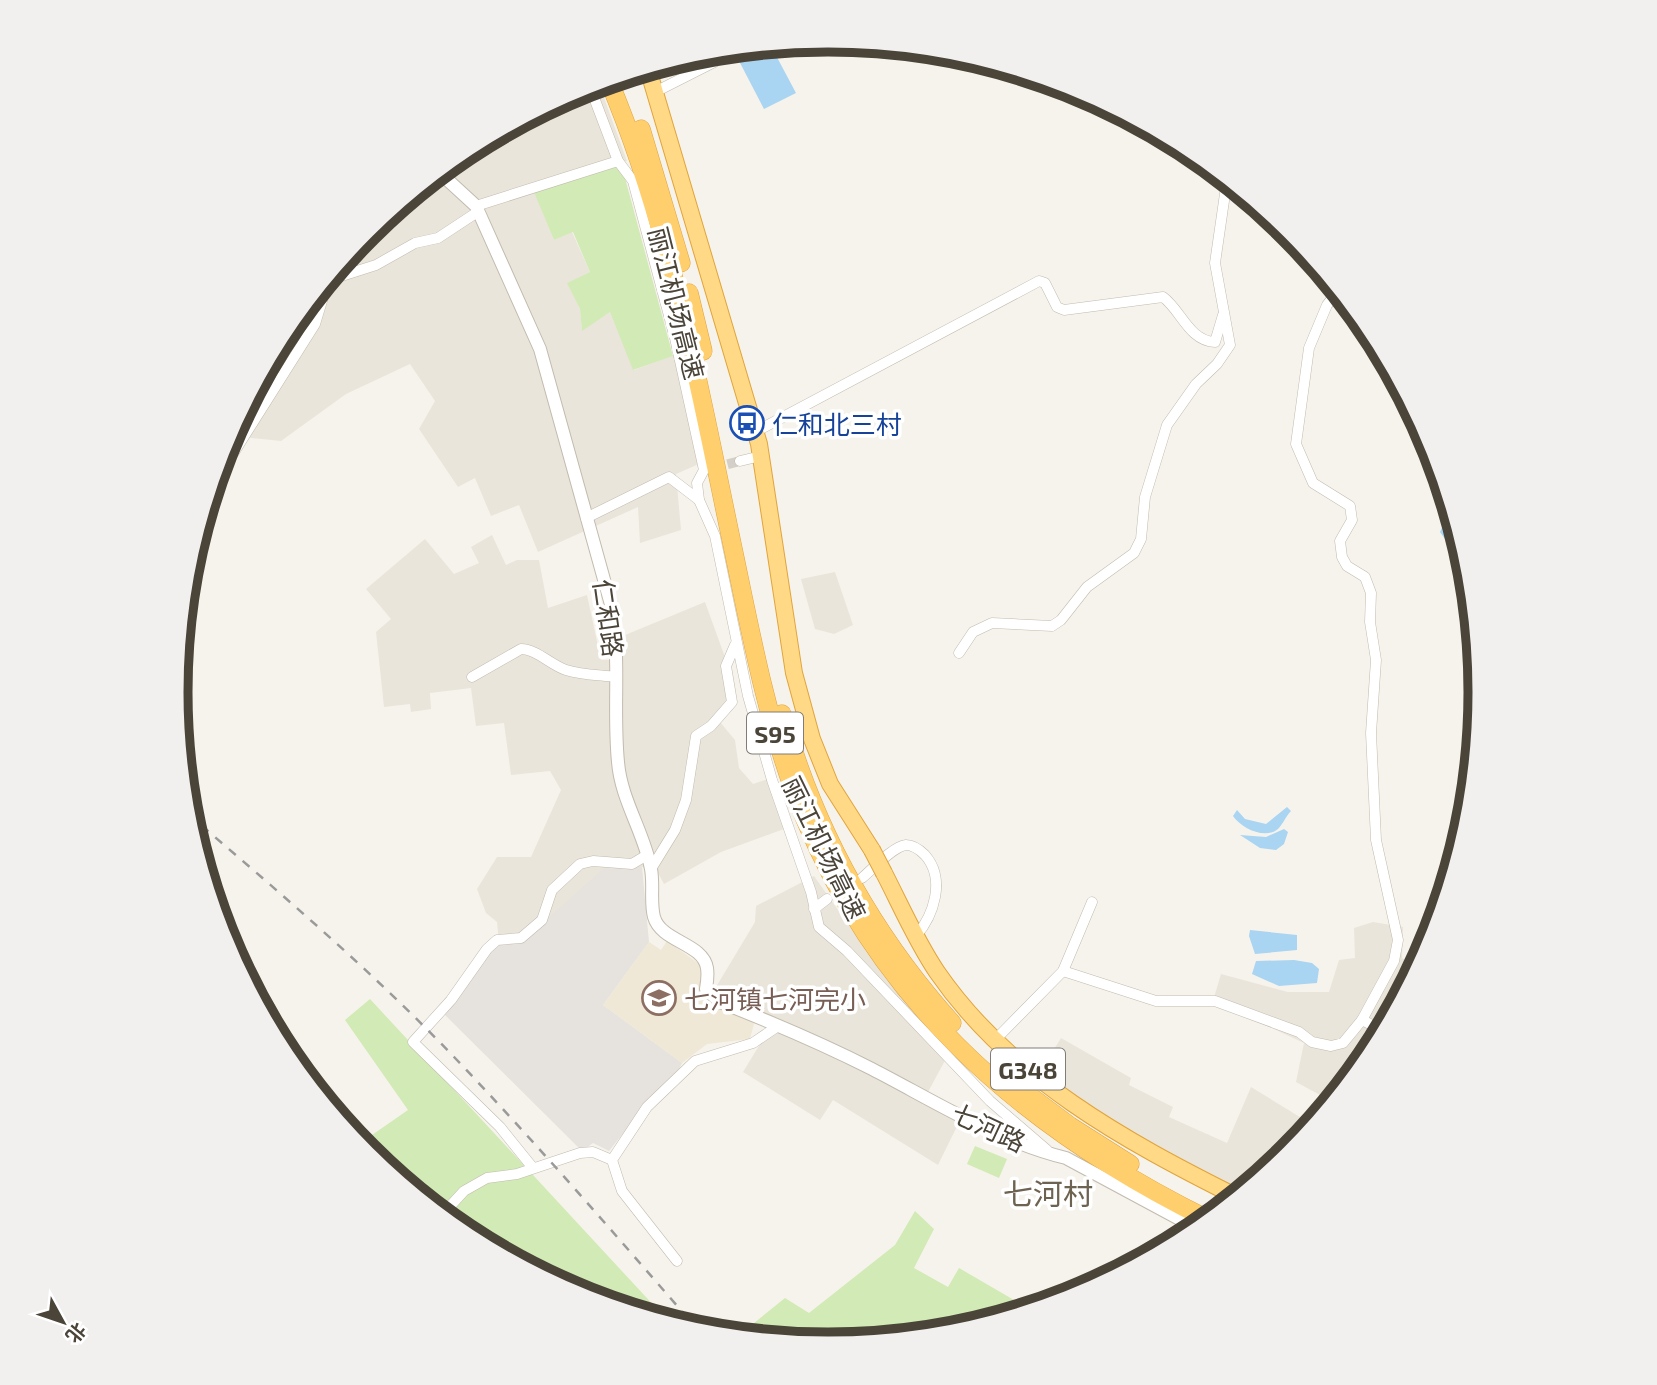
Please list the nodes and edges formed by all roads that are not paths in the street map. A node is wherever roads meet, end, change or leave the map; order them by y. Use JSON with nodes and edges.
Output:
{"nodes":[{"id":1,"x":711,"y":64,"type":"edge"},
{"id":2,"x":651,"y":78,"type":"edge"},
{"id":3,"x":624,"y":86,"type":"edge"},
{"id":4,"x":612,"y":90,"type":"edge"},
{"id":5,"x":655,"y":92,"type":"junction"},
{"id":6,"x":594,"y":97,"type":"edge"},
{"id":7,"x":618,"y":161,"type":"junction"},
{"id":8,"x":447,"y":179,"type":"edge"},
{"id":9,"x":1225,"y":191,"type":"edge"},
{"id":10,"x":477,"y":209,"type":"junction"},
{"id":11,"x":343,"y":275,"type":"edge"},
{"id":12,"x":1332,"y":298,"type":"edge"},
{"id":13,"x":323,"y":301,"type":"edge"},
{"id":14,"x":1224,"y":308,"type":"junction"},
{"id":15,"x":755,"y":432,"type":"junction"},
{"id":16,"x":238,"y":446,"type":"edge"},
{"id":17,"x":761,"y":456,"type":"junction"},
{"id":18,"x":740,"y":461,"type":"tunnel mouth"},
{"id":19,"x":699,"y":500,"type":"junction"},
{"id":20,"x":586,"y":518,"type":"junction"},
{"id":21,"x":736,"y":645,"type":"junction"},
{"id":22,"x":958,"y":653,"type":"dead end"},
{"id":23,"x":472,"y":677,"type":"dead end"},
{"id":24,"x":616,"y":677,"type":"junction"},
{"id":25,"x":647,"y":855,"type":"junction"},
{"id":26,"x":651,"y":869,"type":"junction"},
{"id":27,"x":862,"y":878,"type":"dead end"},
{"id":28,"x":827,"y":899,"type":"dead end"},
{"id":29,"x":1092,"y":902,"type":"dead end"},
{"id":30,"x":814,"y":909,"type":"junction"},
{"id":31,"x":916,"y":936,"type":"junction"},
{"id":32,"x":1063,"y":971,"type":"junction"},
{"id":33,"x":1362,"y":1020,"type":"junction"},
{"id":34,"x":778,"y":1026,"type":"junction"},
{"id":35,"x":1374,"y":1026,"type":"edge"},
{"id":36,"x":996,"y":1039,"type":"junction"},
{"id":37,"x":1053,"y":1155,"type":"junction"},
{"id":38,"x":612,"y":1160,"type":"junction"},
{"id":39,"x":533,"y":1168,"type":"junction"},
{"id":40,"x":1227,"y":1192,"type":"edge"},
{"id":41,"x":1210,"y":1206,"type":"edge"},
{"id":42,"x":449,"y":1207,"type":"edge"},
{"id":43,"x":1199,"y":1214,"type":"edge"},
{"id":44,"x":1187,"y":1223,"type":"edge"},
{"id":45,"x":677,"y":1261,"type":"dead end"}],
"edges":[{"from":1,"to":5,"type":"street"},
{"from":2,"to":5,"type":"highway","number":"G348"},
{"from":3,"to":41,"type":"highway","name":"丽江机场高速","number":"S95"},
{"from":4,"to":43,"type":"highway","name":"丽江机场高速","number":"S95"},
{"from":5,"to":15,"type":"highway","number":"G348"},
{"from":6,"to":7,"type":"street"},
{"from":7,"to":10,"type":"street"},
{"from":7,"to":19,"type":"street"},
{"from":8,"to":10,"type":"street","name":"仁和路"},
{"from":9,"to":14,"type":"street"},
{"from":10,"to":11,"type":"street"},
{"from":10,"to":20,"type":"street","name":"仁和路"},
{"from":12,"to":33,"type":"street"},
{"from":13,"to":16,"type":"street"},
{"from":14,"to":15,"type":"street"},
{"from":14,"to":22,"type":"street"},
{"from":15,"to":17,"type":"highway","number":"G348"},
{"from":17,"to":18,"type":"street"},
{"from":17,"to":31,"type":"highway","number":"G348","bridge":true},
{"from":19,"to":20,"type":"street"},
{"from":19,"to":21,"type":"street"},
{"from":20,"to":24,"type":"street","name":"仁和路"},
{"from":21,"to":26,"type":"street"},
{"from":21,"to":30,"type":"street"},
{"from":23,"to":24,"type":"street"},
{"from":24,"to":25,"type":"street","name":"仁和路"},
{"from":25,"to":26,"type":"street","name":"仁和路"},
{"from":25,"to":39,"type":"street"},
{"from":26,"to":34,"type":"street","name":"仁和路"},
{"from":27,"to":31,"type":"street"},
{"from":28,"to":30,"type":"street"},
{"from":29,"to":32,"type":"street"},
{"from":30,"to":37,"type":"street"},
{"from":31,"to":36,"type":"highway","number":"G348"},
{"from":32,"to":33,"type":"street"},
{"from":32,"to":36,"type":"street"},
{"from":33,"to":35,"type":"street"},
{"from":34,"to":37,"type":"street","name":"七河路"},
{"from":34,"to":38,"type":"street"},
{"from":36,"to":40,"type":"highway","number":"G348"},
{"from":37,"to":44,"type":"street","name":"七河路"},
{"from":38,"to":39,"type":"street"},
{"from":38,"to":45,"type":"street"},
{"from":39,"to":42,"type":"street"}]}
